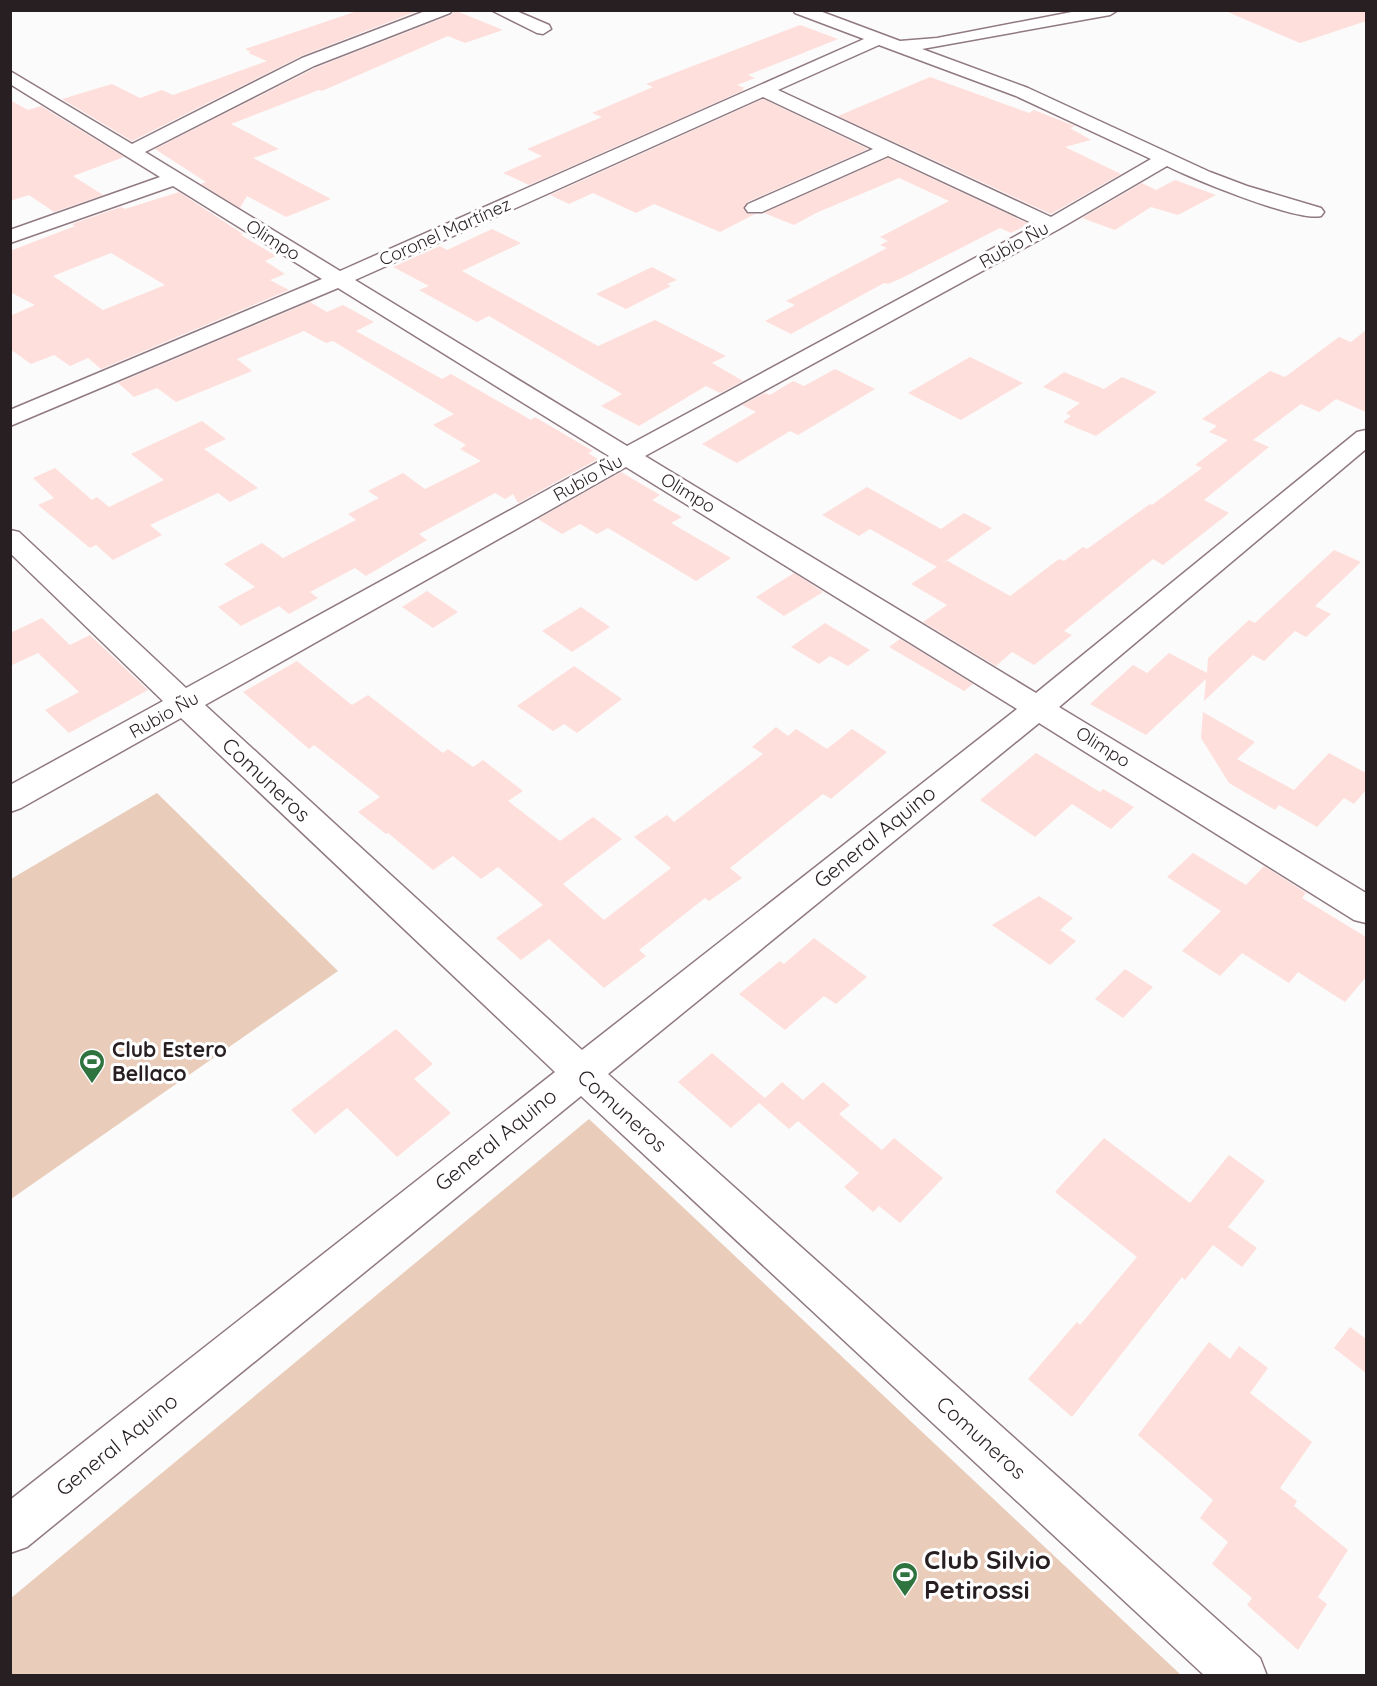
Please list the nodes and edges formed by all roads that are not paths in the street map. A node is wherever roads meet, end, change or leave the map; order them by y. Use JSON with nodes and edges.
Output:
{"nodes":[{"id":1,"x":444,"y":10,"type":"edge"},
{"id":2,"x":499,"y":10,"type":"edge"},
{"id":3,"x":801,"y":10,"type":"edge"},
{"id":4,"x":1110,"y":10,"type":"edge"},
{"id":5,"x":543,"y":29,"type":"dead end"},
{"id":6,"x":882,"y":42,"type":"junction"},
{"id":7,"x":10,"y":76,"type":"edge"},
{"id":8,"x":762,"y":90,"type":"junction"},
{"id":9,"x":888,"y":149,"type":"junction"},
{"id":10,"x":132,"y":151,"type":"junction"},
{"id":11,"x":1167,"y":158,"type":"junction"},
{"id":12,"x":167,"y":174,"type":"junction"},
{"id":13,"x":755,"y":207,"type":"dead end"},
{"id":14,"x":1314,"y":212,"type":"dead end"},
{"id":15,"x":10,"y":222,"type":"edge"},
{"id":16,"x":1052,"y":225,"type":"junction"},
{"id":17,"x":10,"y":237,"type":"edge"},
{"id":18,"x":338,"y":280,"type":"junction"},
{"id":19,"x":10,"y":419,"type":"edge"},
{"id":20,"x":1366,"y":437,"type":"edge"},
{"id":21,"x":627,"y":456,"type":"junction"},
{"id":22,"x":10,"y":538,"type":"edge"},
{"id":23,"x":184,"y":704,"type":"junction"},
{"id":24,"x":1039,"y":707,"type":"junction"},
{"id":25,"x":10,"y":800,"type":"edge"},
{"id":26,"x":1366,"y":910,"type":"edge"},
{"id":27,"x":579,"y":1072,"type":"junction"},
{"id":28,"x":10,"y":1530,"type":"edge"},
{"id":29,"x":1242,"y":1676,"type":"edge"}],
"edges":[{"from":1,"to":10,"type":"street"},
{"from":2,"to":5,"type":"street"},
{"from":3,"to":6,"type":"street"},
{"from":4,"to":6,"type":"street"},
{"from":6,"to":8,"type":"street","name":"Coronel Martínez"},
{"from":6,"to":11,"type":"street"},
{"from":7,"to":10,"type":"street","name":"Olimpo"},
{"from":8,"to":9,"type":"street"},
{"from":8,"to":18,"type":"street","name":"Coronel Martínez"},
{"from":9,"to":13,"type":"street"},
{"from":9,"to":16,"type":"street"},
{"from":10,"to":12,"type":"street","name":"Olimpo"},
{"from":11,"to":14,"type":"street"},
{"from":11,"to":16,"type":"street","name":"Rubio Ñu"},
{"from":12,"to":15,"type":"street"},
{"from":12,"to":17,"type":"street"},
{"from":12,"to":18,"type":"street","name":"Olimpo"},
{"from":16,"to":21,"type":"street","name":"Rubio Ñu"},
{"from":18,"to":19,"type":"street","name":"Coronel Martínez"},
{"from":18,"to":21,"type":"street","name":"Olimpo"},
{"from":20,"to":24,"type":"street","name":"General Aquino"},
{"from":21,"to":23,"type":"street","name":"Rubio Ñu"},
{"from":21,"to":24,"type":"street","name":"Olimpo"},
{"from":22,"to":23,"type":"street","name":"Comuneros"},
{"from":23,"to":25,"type":"street","name":"Rubio Ñu"},
{"from":23,"to":27,"type":"street","name":"Comuneros"},
{"from":24,"to":26,"type":"street","name":"Olimpo"},
{"from":24,"to":27,"type":"street","name":"General Aquino"},
{"from":27,"to":28,"type":"street","name":"General Aquino"},
{"from":27,"to":29,"type":"street","name":"Comuneros"}]}
